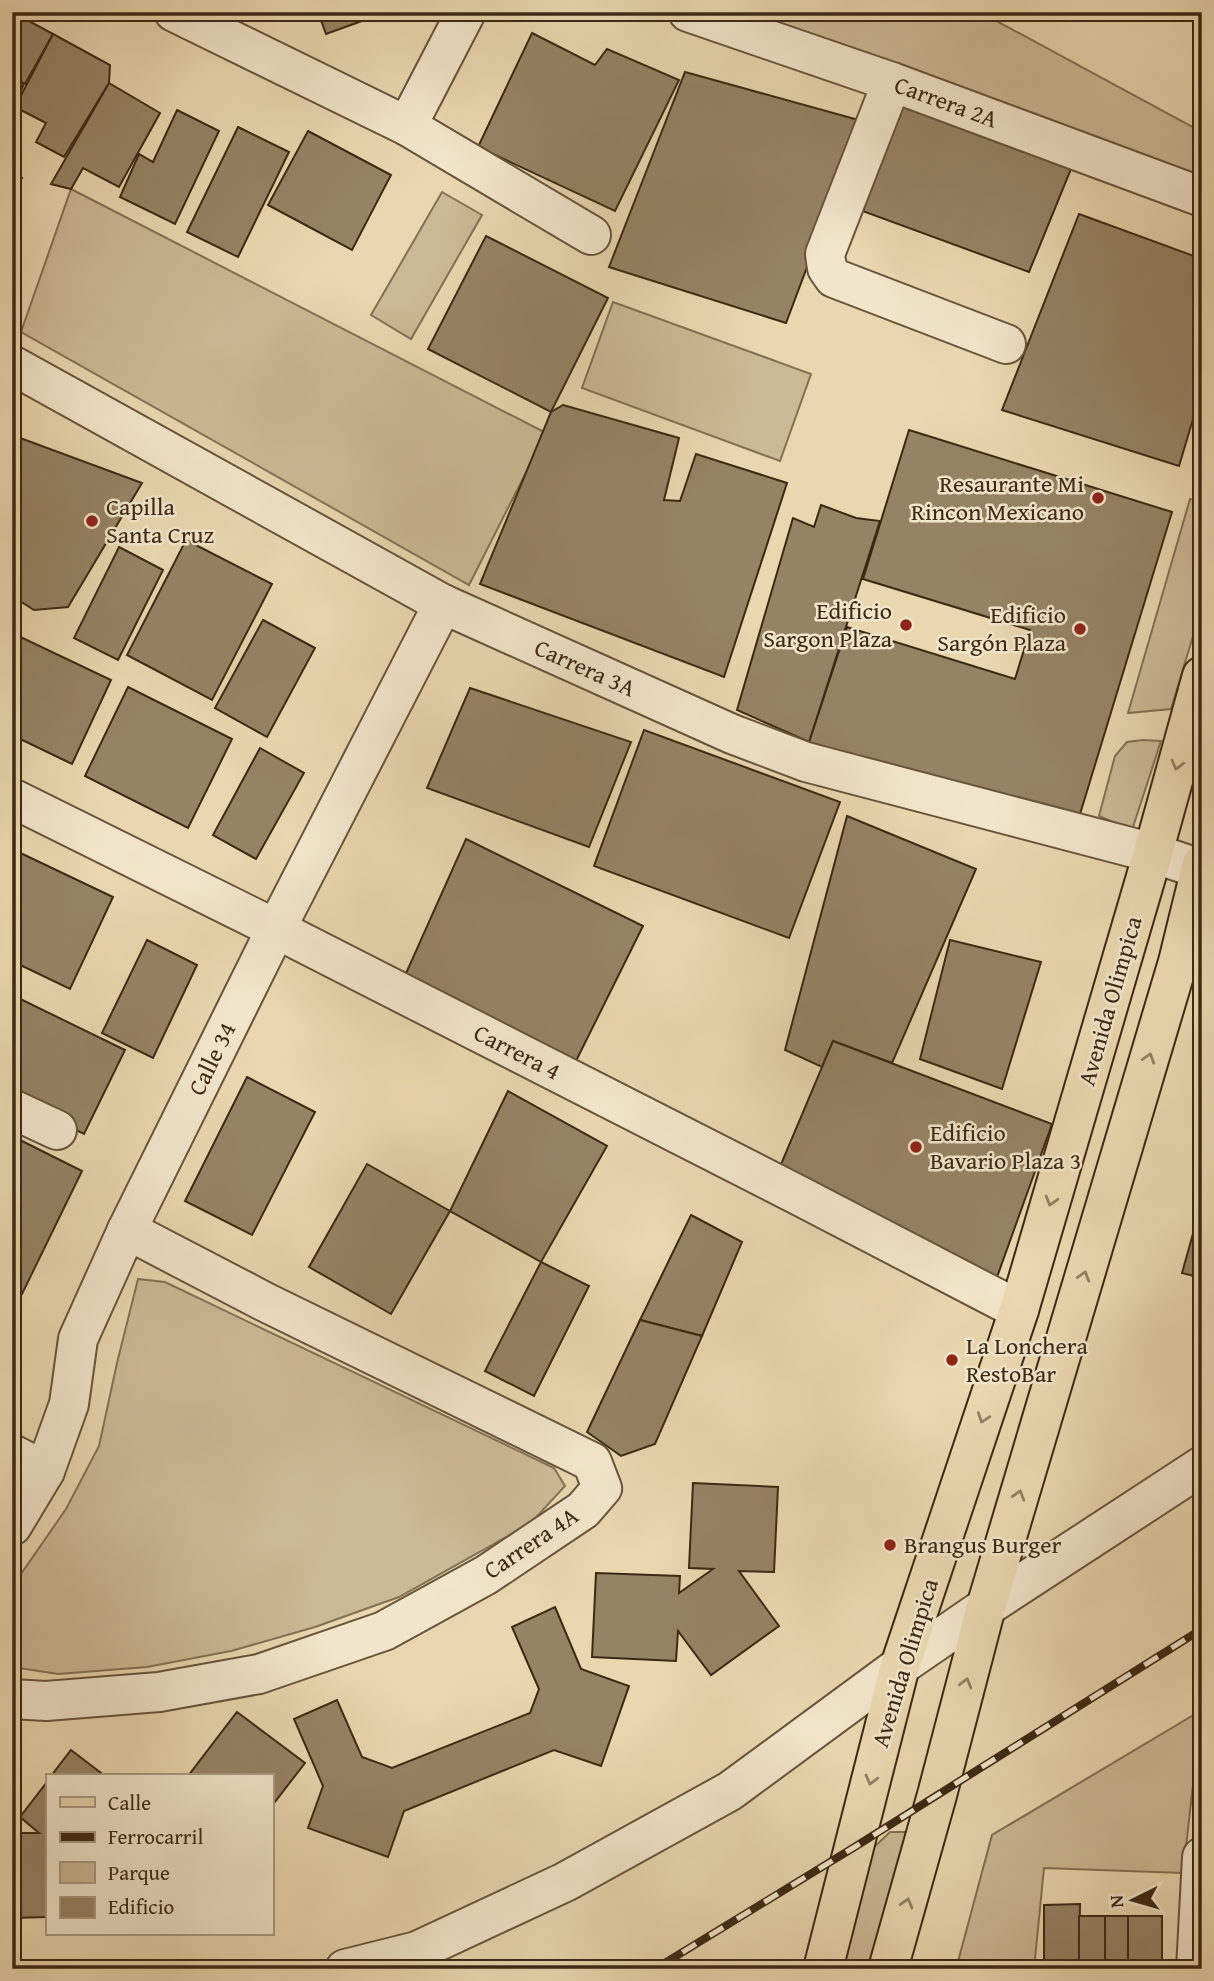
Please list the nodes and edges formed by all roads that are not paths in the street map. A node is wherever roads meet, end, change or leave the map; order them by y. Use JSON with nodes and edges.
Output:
{"nodes":[{"id":1,"x":174,"y":12,"type":"edge"},
{"id":2,"x":466,"y":12,"type":"edge"},
{"id":3,"x":688,"y":12,"type":"edge"},
{"id":4,"x":892,"y":82,"type":"junction"},
{"id":5,"x":407,"y":126,"type":"junction"},
{"id":6,"x":1202,"y":197,"type":"edge"},
{"id":7,"x":591,"y":235,"type":"dead end"},
{"id":8,"x":1006,"y":344,"type":"dead end"},
{"id":9,"x":12,"y":365,"type":"edge"},
{"id":10,"x":443,"y":604,"type":"junction"},
{"id":11,"x":1202,"y":676,"type":"edge"},
{"id":12,"x":12,"y":798,"type":"edge"},
{"id":13,"x":1153,"y":853,"type":"junction"},
{"id":14,"x":1201,"y":866,"type":"edge"},
{"id":15,"x":276,"y":929,"type":"junction"},
{"id":16,"x":12,"y":1109,"type":"edge"},
{"id":17,"x":57,"y":1130,"type":"dead end"},
{"id":18,"x":127,"y":1230,"type":"junction"},
{"id":19,"x":1019,"y":1310,"type":"junction"},
{"id":20,"x":12,"y":1454,"type":"edge"},
{"id":21,"x":1202,"y":1466,"type":"edge"},
{"id":22,"x":45,"y":1471,"type":"junction"},
{"id":23,"x":12,"y":1526,"type":"edge"},
{"id":24,"x":986,"y":1607,"type":"junction"},
{"id":25,"x":900,"y":1666,"type":"junction"},
{"id":26,"x":12,"y":1699,"type":"edge"},
{"id":27,"x":1202,"y":1857,"type":"edge"},
{"id":28,"x":345,"y":1969,"type":"edge"},
{"id":29,"x":823,"y":1969,"type":"edge"},
{"id":30,"x":888,"y":1969,"type":"edge"},
{"id":31,"x":1196,"y":1969,"type":"edge"}],
"edges":[{"from":1,"to":5,"type":"street"},
{"from":2,"to":5,"type":"street"},
{"from":3,"to":4,"type":"street","name":"Carrera 2A"},
{"from":4,"to":6,"type":"street","name":"Carrera 2A"},
{"from":4,"to":8,"type":"street"},
{"from":5,"to":7,"type":"street"},
{"from":9,"to":10,"type":"street","name":"Carrera 3A"},
{"from":10,"to":13,"type":"street","name":"Carrera 3A"},
{"from":10,"to":15,"type":"street","name":"Calle 34"},
{"from":11,"to":13,"type":"main road","name":"Avenida Olimpica","one_way":true},
{"from":12,"to":15,"type":"street","name":"Carrera 4"},
{"from":13,"to":14,"type":"street","name":"Carrera 3A"},
{"from":13,"to":19,"type":"main road","name":"Avenida Olimpica","one_way":true},
{"from":24,"to":14,"type":"main road","one_way":true},
{"from":15,"to":18,"type":"street","name":"Calle 34"},
{"from":15,"to":19,"type":"street","name":"Carrera 4"},
{"from":16,"to":17,"type":"street"},
{"from":18,"to":22,"type":"street","name":"Calle 34"},
{"from":18,"to":26,"type":"street","name":"Carrera 4A"},
{"from":19,"to":25,"type":"main road","name":"Avenida Olimpica","one_way":true},
{"from":20,"to":22,"type":"street"},
{"from":21,"to":24,"type":"street"},
{"from":22,"to":23,"type":"street","name":"Calle 34"},
{"from":24,"to":25,"type":"street"},
{"from":30,"to":24,"type":"main road","one_way":true},
{"from":25,"to":28,"type":"street"},
{"from":25,"to":29,"type":"main road","name":"Avenida Olimpica","one_way":true},
{"from":27,"to":31,"type":"street"}]}
